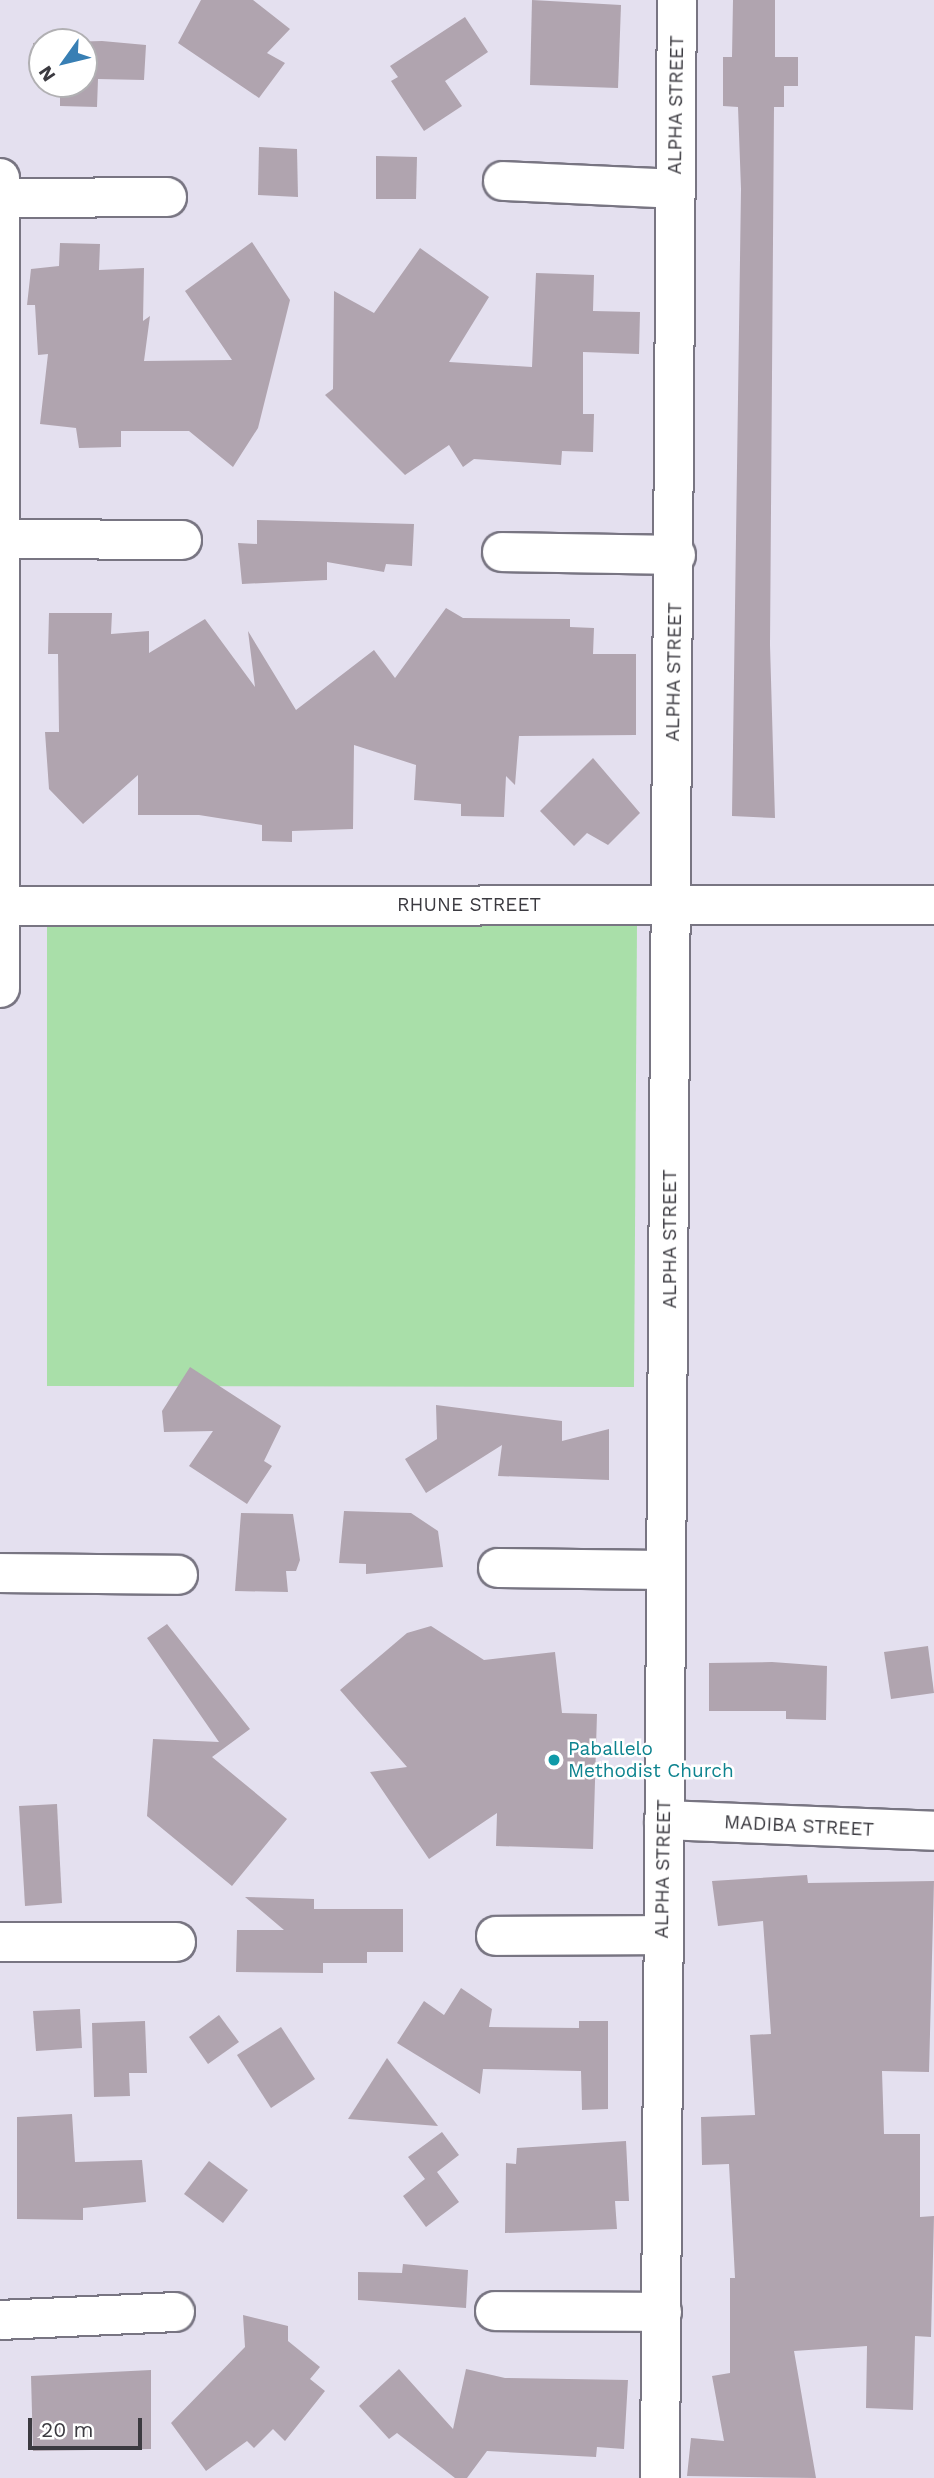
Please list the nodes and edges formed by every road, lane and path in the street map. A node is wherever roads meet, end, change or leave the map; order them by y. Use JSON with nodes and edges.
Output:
{"nodes":[{"id":1,"x":677,"y":0,"type":"edge"},
{"id":2,"x":0,"y":178,"type":"edge"},
{"id":3,"x":503,"y":181,"type":"dead end"},
{"id":4,"x":676,"y":189,"type":"junction"},
{"id":5,"x":167,"y":197,"type":"dead end"},
{"id":6,"x":1,"y":198,"type":"edge"},
{"id":7,"x":2,"y":447,"type":"edge"},
{"id":8,"x":3,"y":539,"type":"junction"},
{"id":9,"x":182,"y":540,"type":"dead end"},
{"id":10,"x":502,"y":552,"type":"dead end"},
{"id":11,"x":676,"y":555,"type":"junction"},
{"id":12,"x":2,"y":841,"type":"edge"},
{"id":13,"x":671,"y":905,"type":"junction"},
{"id":14,"x":934,"y":905,"type":"edge"},
{"id":15,"x":3,"y":906,"type":"junction"},
{"id":16,"x":0,"y":988,"type":"edge"},
{"id":17,"x":498,"y":1568,"type":"dead end"},
{"id":18,"x":665,"y":1570,"type":"junction"},
{"id":19,"x":0,"y":1573,"type":"edge"},
{"id":20,"x":178,"y":1575,"type":"dead end"},
{"id":21,"x":664,"y":1819,"type":"junction"},
{"id":22,"x":934,"y":1832,"type":"edge"},
{"id":23,"x":662,"y":1935,"type":"junction"},
{"id":24,"x":496,"y":1936,"type":"dead end"},
{"id":25,"x":0,"y":1942,"type":"edge"},
{"id":26,"x":176,"y":1942,"type":"dead end"},
{"id":27,"x":495,"y":2311,"type":"dead end"},
{"id":28,"x":175,"y":2312,"type":"dead end"},
{"id":29,"x":662,"y":2312,"type":"junction"},
{"id":30,"x":0,"y":2320,"type":"edge"},
{"id":31,"x":660,"y":2478,"type":"edge"}],
"edges":[{"from":1,"to":4,"type":"street","name":"ALPHA STREET"},
{"from":2,"to":6,"type":"street"},
{"from":3,"to":4,"type":"street"},
{"from":4,"to":11,"type":"street","name":"ALPHA STREET"},
{"from":5,"to":6,"type":"street"},
{"from":6,"to":7,"type":"street"},
{"from":7,"to":8,"type":"street"},
{"from":8,"to":9,"type":"street"},
{"from":8,"to":12,"type":"street"},
{"from":10,"to":11,"type":"street"},
{"from":11,"to":13,"type":"street","name":"ALPHA STREET"},
{"from":12,"to":15,"type":"street"},
{"from":13,"to":14,"type":"street","name":"RHUNE STREET"},
{"from":13,"to":15,"type":"street","name":"RHUNE STREET"},
{"from":13,"to":18,"type":"street","name":"ALPHA STREET"},
{"from":15,"to":16,"type":"street"},
{"from":17,"to":18,"type":"street"},
{"from":18,"to":21,"type":"street","name":"ALPHA STREET"},
{"from":19,"to":20,"type":"street"},
{"from":21,"to":22,"type":"street","name":"MADIBA STREET"},
{"from":21,"to":23,"type":"street","name":"ALPHA STREET"},
{"from":23,"to":24,"type":"street"},
{"from":23,"to":29,"type":"street","name":"ALPHA STREET"},
{"from":25,"to":26,"type":"street"},
{"from":27,"to":29,"type":"street"},
{"from":28,"to":30,"type":"street"},
{"from":29,"to":31,"type":"street","name":"ALPHA STREET"}]}
